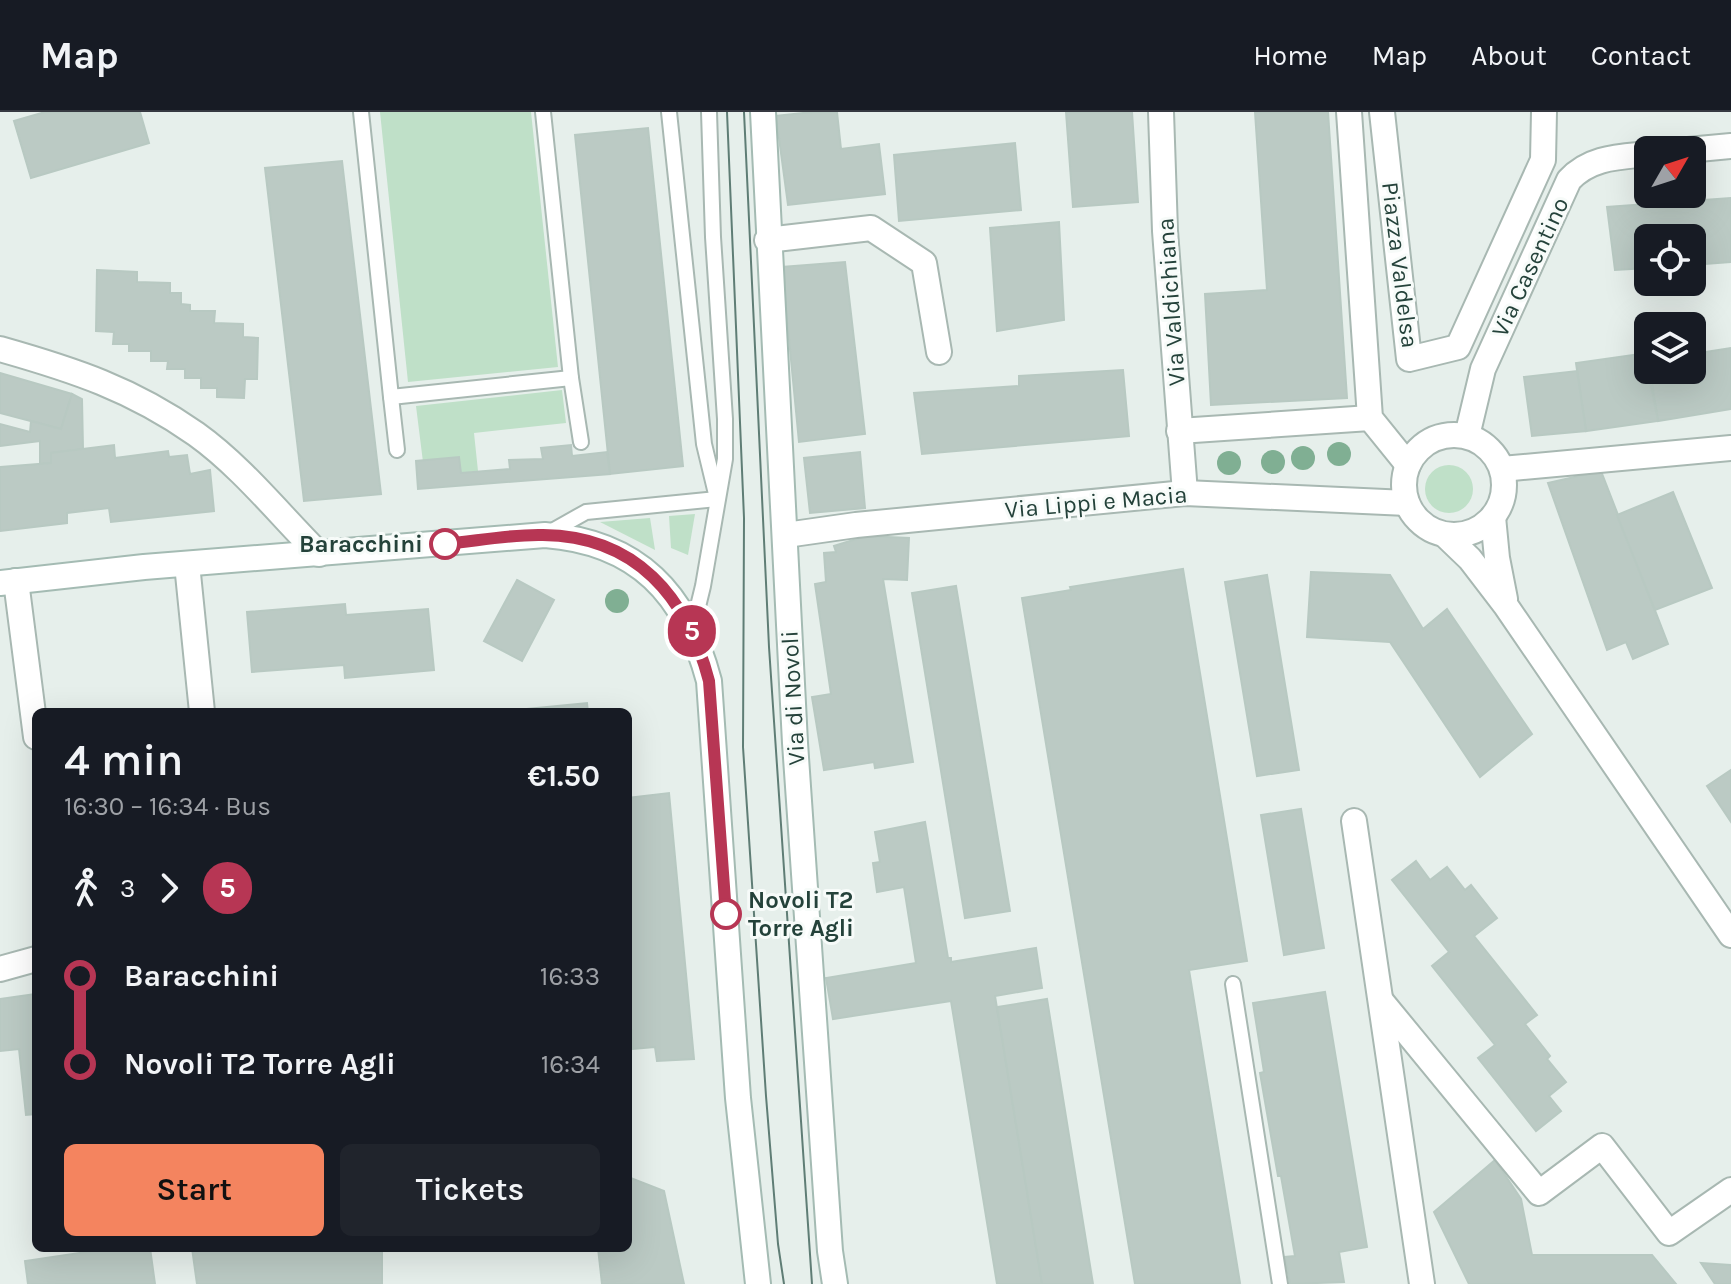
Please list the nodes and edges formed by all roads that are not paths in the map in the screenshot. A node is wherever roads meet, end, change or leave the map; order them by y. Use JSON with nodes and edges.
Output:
{"nodes":[{"id":1,"x":361,"y":112,"type":"edge"},
{"id":2,"x":543,"y":112,"type":"edge"},
{"id":3,"x":669,"y":112,"type":"edge"},
{"id":4,"x":709,"y":112,"type":"edge"},
{"id":5,"x":763,"y":112,"type":"edge"},
{"id":6,"x":1161,"y":112,"type":"edge"},
{"id":7,"x":1349,"y":112,"type":"edge"},
{"id":8,"x":1382,"y":112,"type":"edge"},
{"id":9,"x":1544,"y":112,"type":"edge"},
{"id":10,"x":1731,"y":146,"type":"edge"},
{"id":11,"x":1706,"y":148,"type":"edge"},
{"id":12,"x":1634,"y":155,"type":"edge"},
{"id":13,"x":767,"y":240,"type":"junction"},
{"id":14,"x":0,"y":349,"type":"edge"},
{"id":15,"x":939,"y":352,"type":"dead end"},
{"id":16,"x":571,"y":378,"type":"junction"},
{"id":17,"x":391,"y":397,"type":"junction"},
{"id":18,"x":1370,"y":418,"type":"junction"},
{"id":19,"x":1179,"y":431,"type":"junction"},
{"id":20,"x":1467,"y":436,"type":"junction"},
{"id":21,"x":581,"y":442,"type":"dead end"},
{"id":22,"x":1731,"y":448,"type":"edge"},
{"id":23,"x":397,"y":450,"type":"dead end"},
{"id":24,"x":1408,"y":465,"type":"junction"},
{"id":25,"x":1502,"y":469,"type":"junction"},
{"id":26,"x":1185,"y":493,"type":"junction"},
{"id":27,"x":717,"y":499,"type":"junction"},
{"id":28,"x":1407,"y":503,"type":"junction"},
{"id":29,"x":1493,"y":517,"type":"junction"},
{"id":30,"x":545,"y":535,"type":"junction"},
{"id":31,"x":786,"y":535,"type":"junction"},
{"id":32,"x":1445,"y":535,"type":"junction"},
{"id":33,"x":319,"y":554,"type":"junction"},
{"id":34,"x":187,"y":564,"type":"junction"},
{"id":35,"x":8,"y":582,"type":"edge"},
{"id":36,"x":1506,"y":606,"type":"junction"},
{"id":37,"x":692,"y":632,"type":"junction"},
{"id":38,"x":202,"y":708,"type":"edge"},
{"id":39,"x":32,"y":715,"type":"edge"},
{"id":40,"x":1354,"y":821,"type":"dead end"},
{"id":41,"x":1730,"y":930,"type":"edge"},
{"id":42,"x":32,"y":960,"type":"edge"},
{"id":43,"x":0,"y":969,"type":"edge"},
{"id":44,"x":1233,"y":984,"type":"dead end"},
{"id":45,"x":1382,"y":1002,"type":"junction"},
{"id":46,"x":1731,"y":1190,"type":"edge"},
{"id":47,"x":758,"y":1284,"type":"edge"},
{"id":48,"x":835,"y":1284,"type":"edge"},
{"id":49,"x":1280,"y":1284,"type":"edge"},
{"id":50,"x":1422,"y":1284,"type":"edge"}],
"edges":[{"from":1,"to":17,"type":"lane"},
{"from":2,"to":16,"type":"lane"},
{"from":3,"to":27,"type":"lane"},
{"from":4,"to":27,"type":"lane"},
{"from":5,"to":13,"type":"street","name":"Via di Novoli"},
{"from":6,"to":19,"type":"street","name":"Via Valdichiana"},
{"from":7,"to":18,"type":"street","name":"Piazza Valdelsa"},
{"from":8,"to":9,"type":"street","name":"Piazza Valdelsa"},
{"from":10,"to":11,"type":"street"},
{"from":12,"to":20,"type":"street","name":"Via Casentino"},
{"from":13,"to":15,"type":"street"},
{"from":13,"to":31,"type":"street","name":"Via di Novoli"},
{"from":14,"to":33,"type":"street"},
{"from":16,"to":17,"type":"lane"},
{"from":16,"to":21,"type":"lane"},
{"from":17,"to":23,"type":"lane"},
{"from":18,"to":19,"type":"street"},
{"from":18,"to":24,"type":"street"},
{"from":19,"to":26,"type":"street","name":"Via Valdichiana"},
{"from":20,"to":24,"type":"street"},
{"from":20,"to":25,"type":"street"},
{"from":22,"to":25,"type":"street"},
{"from":24,"to":28,"type":"street"},
{"from":25,"to":29,"type":"street"},
{"from":26,"to":28,"type":"street","name":"Via Lippi e Macia"},
{"from":26,"to":31,"type":"street","name":"Via Lippi e Macia"},
{"from":27,"to":30,"type":"lane"},
{"from":27,"to":37,"type":"lane"},
{"from":28,"to":32,"type":"street"},
{"from":29,"to":32,"type":"street"},
{"from":29,"to":36,"type":"street"},
{"from":30,"to":33,"type":"street"},
{"from":30,"to":37,"type":"street"},
{"from":31,"to":48,"type":"street","name":"Via di Novoli"},
{"from":32,"to":36,"type":"street"},
{"from":33,"to":34,"type":"street"},
{"from":34,"to":35,"type":"street"},
{"from":34,"to":38,"type":"street"},
{"from":35,"to":39,"type":"street"},
{"from":36,"to":41,"type":"street"},
{"from":37,"to":47,"type":"street"},
{"from":40,"to":45,"type":"street"},
{"from":42,"to":43,"type":"street"},
{"from":44,"to":49,"type":"lane"},
{"from":45,"to":46,"type":"street"},
{"from":45,"to":50,"type":"street"}]}
